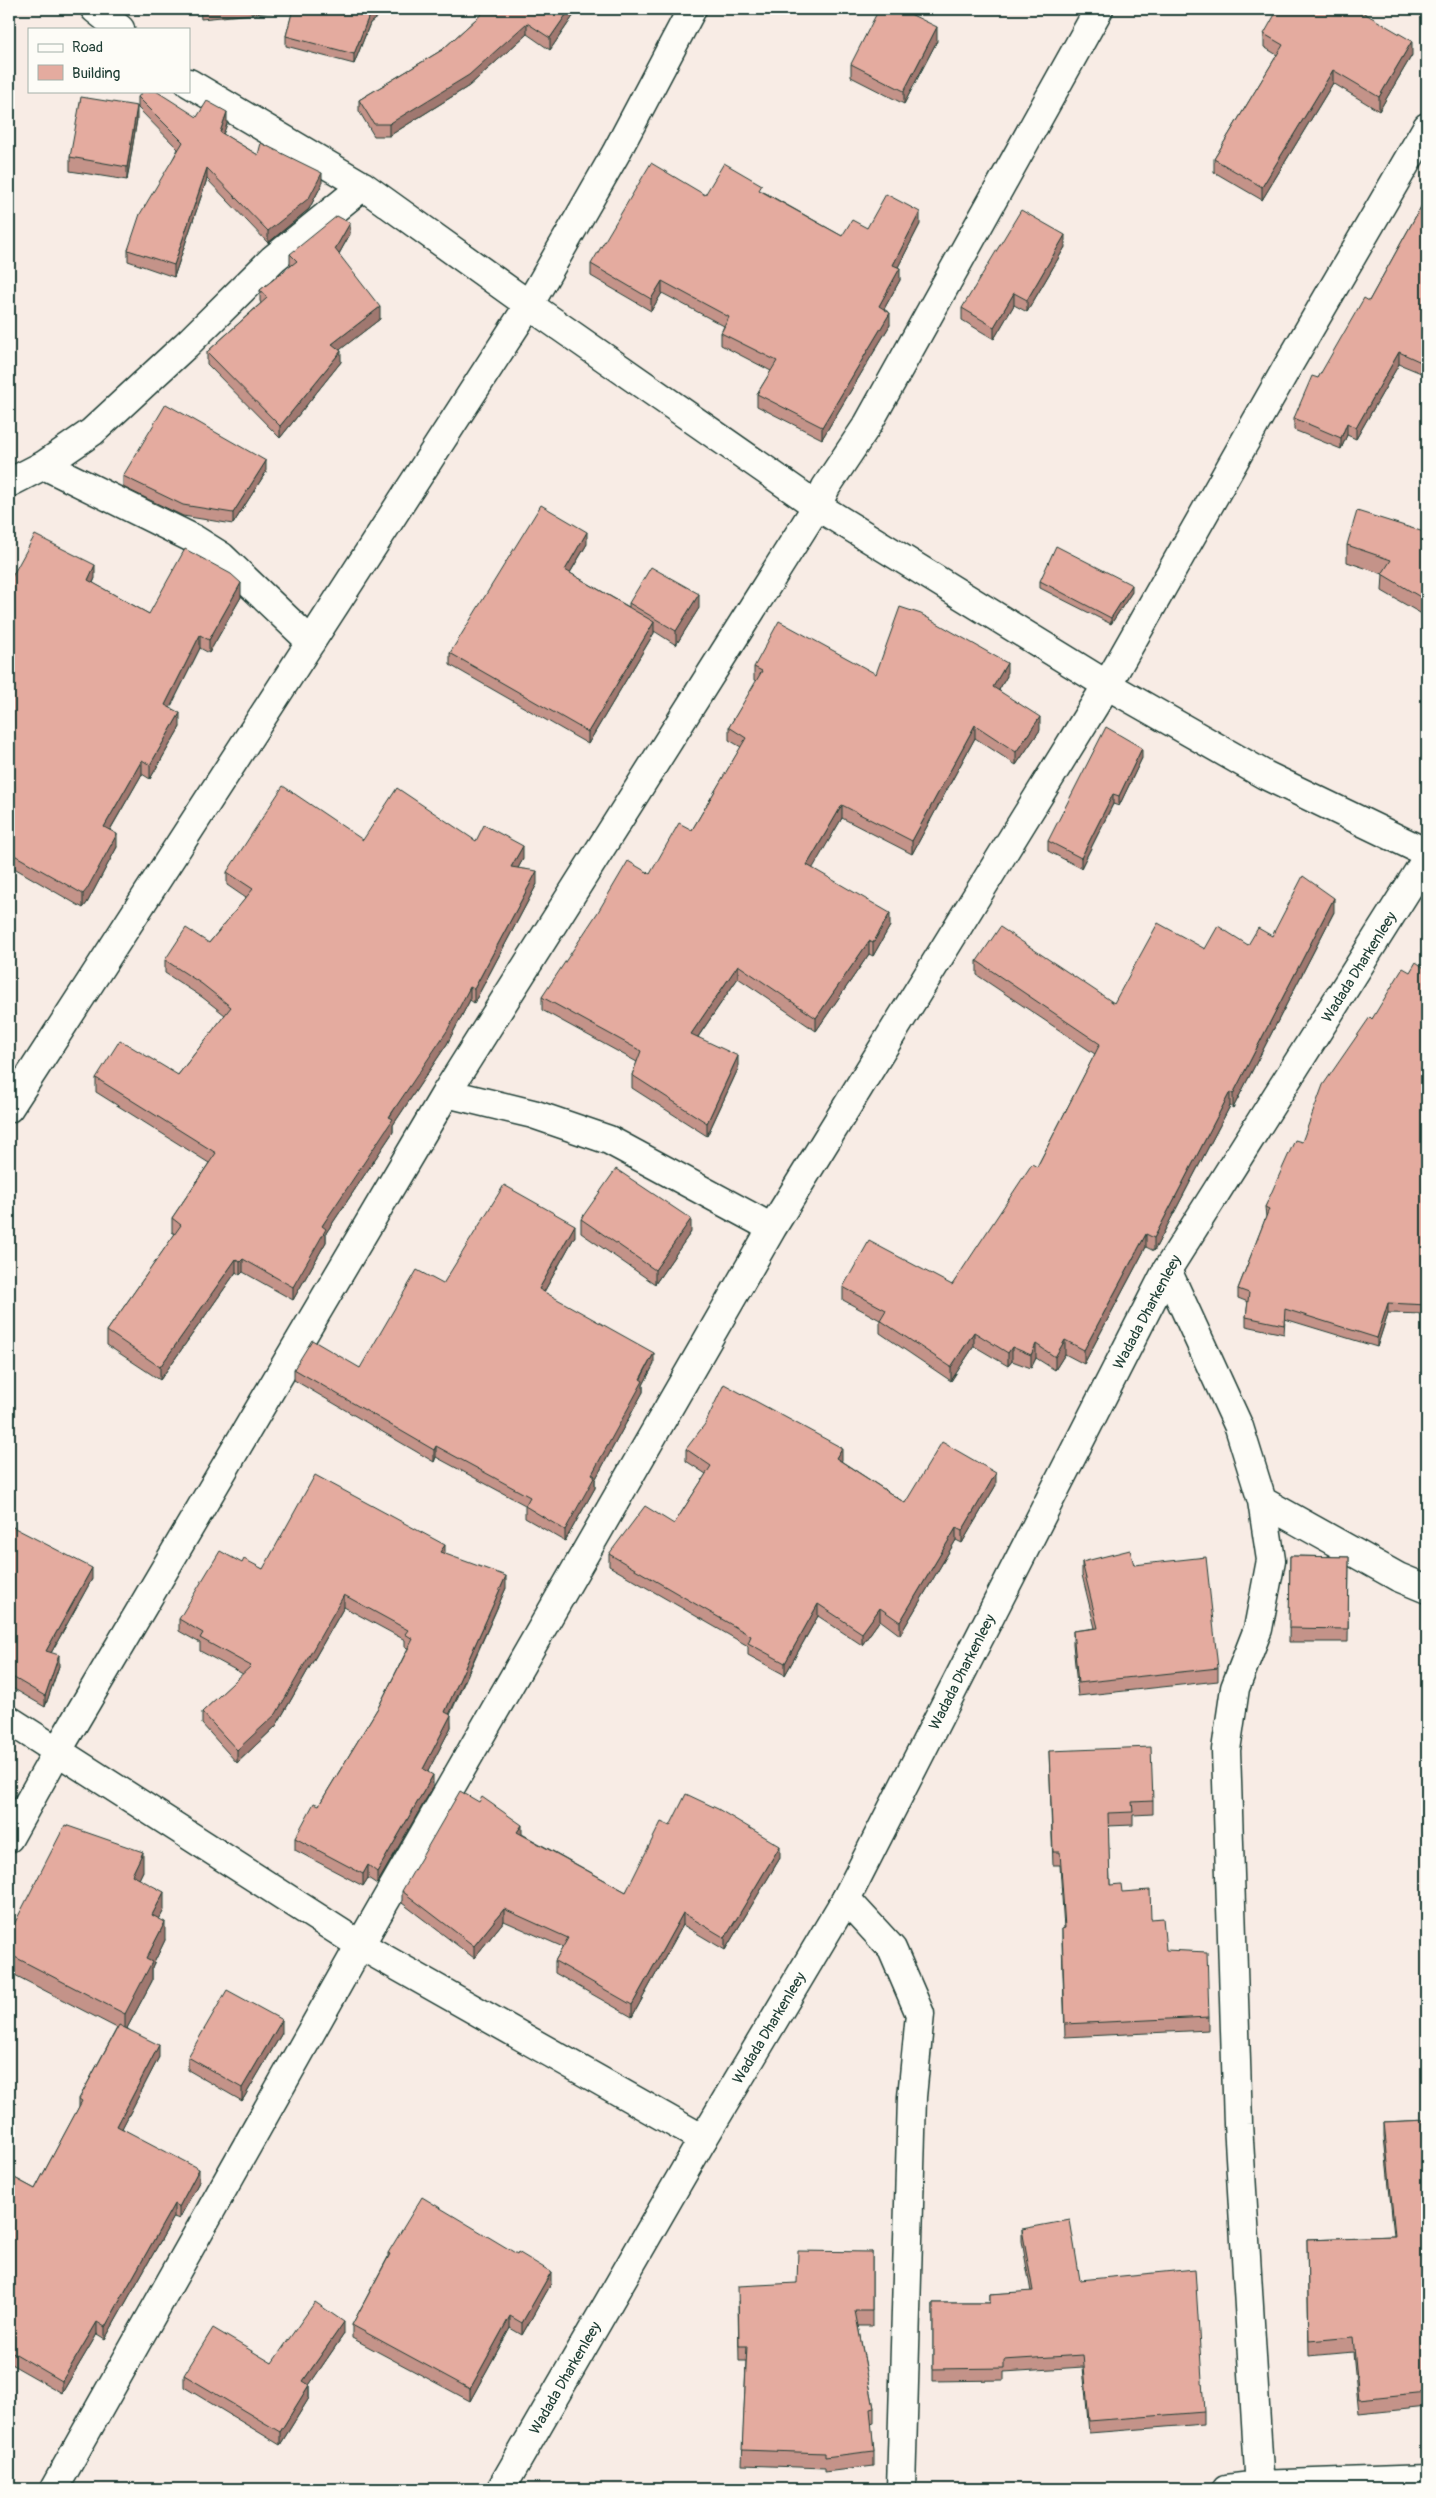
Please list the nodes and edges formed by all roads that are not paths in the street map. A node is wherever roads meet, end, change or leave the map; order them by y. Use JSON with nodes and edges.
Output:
{"nodes":[{"id":1,"x":95,"y":9,"type":"edge"},
{"id":2,"x":692,"y":9,"type":"edge"},
{"id":3,"x":1099,"y":9,"type":"edge"},
{"id":4,"x":119,"y":28,"type":"edge"},
{"id":5,"x":190,"y":84,"type":"edge"},
{"id":6,"x":1427,"y":127,"type":"edge"},
{"id":7,"x":363,"y":186,"type":"junction"},
{"id":8,"x":529,"y":305,"type":"junction"},
{"id":9,"x":44,"y":466,"type":"junction"},
{"id":10,"x":9,"y":483,"type":"edge"},
{"id":11,"x":817,"y":506,"type":"junction"},
{"id":12,"x":311,"y":642,"type":"junction"},
{"id":13,"x":1107,"y":685,"type":"junction"},
{"id":14,"x":1427,"y":852,"type":"edge"},
{"id":15,"x":1427,"y":858,"type":"edge"},
{"id":16,"x":446,"y":1093,"type":"junction"},
{"id":17,"x":9,"y":1108,"type":"edge"},
{"id":18,"x":772,"y":1228,"type":"junction"},
{"id":19,"x":1167,"y":1270,"type":"junction"},
{"id":20,"x":1262,"y":1501,"type":"junction"},
{"id":21,"x":1427,"y":1589,"type":"edge"},
{"id":22,"x":9,"y":1720,"type":"edge"},
{"id":23,"x":58,"y":1750,"type":"junction"},
{"id":24,"x":9,"y":1838,"type":"edge"},
{"id":25,"x":846,"y":1899,"type":"junction"},
{"id":26,"x":360,"y":1945,"type":"junction"},
{"id":27,"x":703,"y":2140,"type":"junction"},
{"id":28,"x":1427,"y":2478,"type":"edge"},
{"id":29,"x":1259,"y":2487,"type":"edge"},
{"id":30,"x":54,"y":2489,"type":"edge"},
{"id":31,"x":501,"y":2489,"type":"edge"},
{"id":32,"x":901,"y":2489,"type":"edge"},
{"id":33,"x":1226,"y":2489,"type":"edge"}],
"edges":[{"from":1,"to":4,"type":"street"},
{"from":2,"to":8,"type":"street"},
{"from":3,"to":11,"type":"street"},
{"from":5,"to":7,"type":"street"},
{"from":6,"to":13,"type":"street"},
{"from":7,"to":8,"type":"street"},
{"from":7,"to":9,"type":"street"},
{"from":8,"to":11,"type":"street"},
{"from":8,"to":12,"type":"street"},
{"from":9,"to":10,"type":"street"},
{"from":9,"to":12,"type":"street"},
{"from":11,"to":13,"type":"street"},
{"from":11,"to":16,"type":"street"},
{"from":12,"to":17,"type":"street"},
{"from":13,"to":14,"type":"street"},
{"from":13,"to":18,"type":"street"},
{"from":15,"to":19,"type":"street","name":"Wadada Dharkenleey"},
{"from":16,"to":18,"type":"street"},
{"from":16,"to":23,"type":"street"},
{"from":18,"to":26,"type":"street"},
{"from":19,"to":20,"type":"street"},
{"from":19,"to":25,"type":"street","name":"Wadada Dharkenleey"},
{"from":20,"to":21,"type":"street"},
{"from":20,"to":29,"type":"street"},
{"from":22,"to":23,"type":"street"},
{"from":23,"to":24,"type":"street"},
{"from":23,"to":26,"type":"street"},
{"from":25,"to":27,"type":"street","name":"Wadada Dharkenleey"},
{"from":25,"to":32,"type":"street"},
{"from":26,"to":27,"type":"street"},
{"from":26,"to":30,"type":"street"},
{"from":27,"to":31,"type":"street","name":"Wadada Dharkenleey"},
{"from":28,"to":29,"type":"street"},
{"from":29,"to":33,"type":"street"}]}
